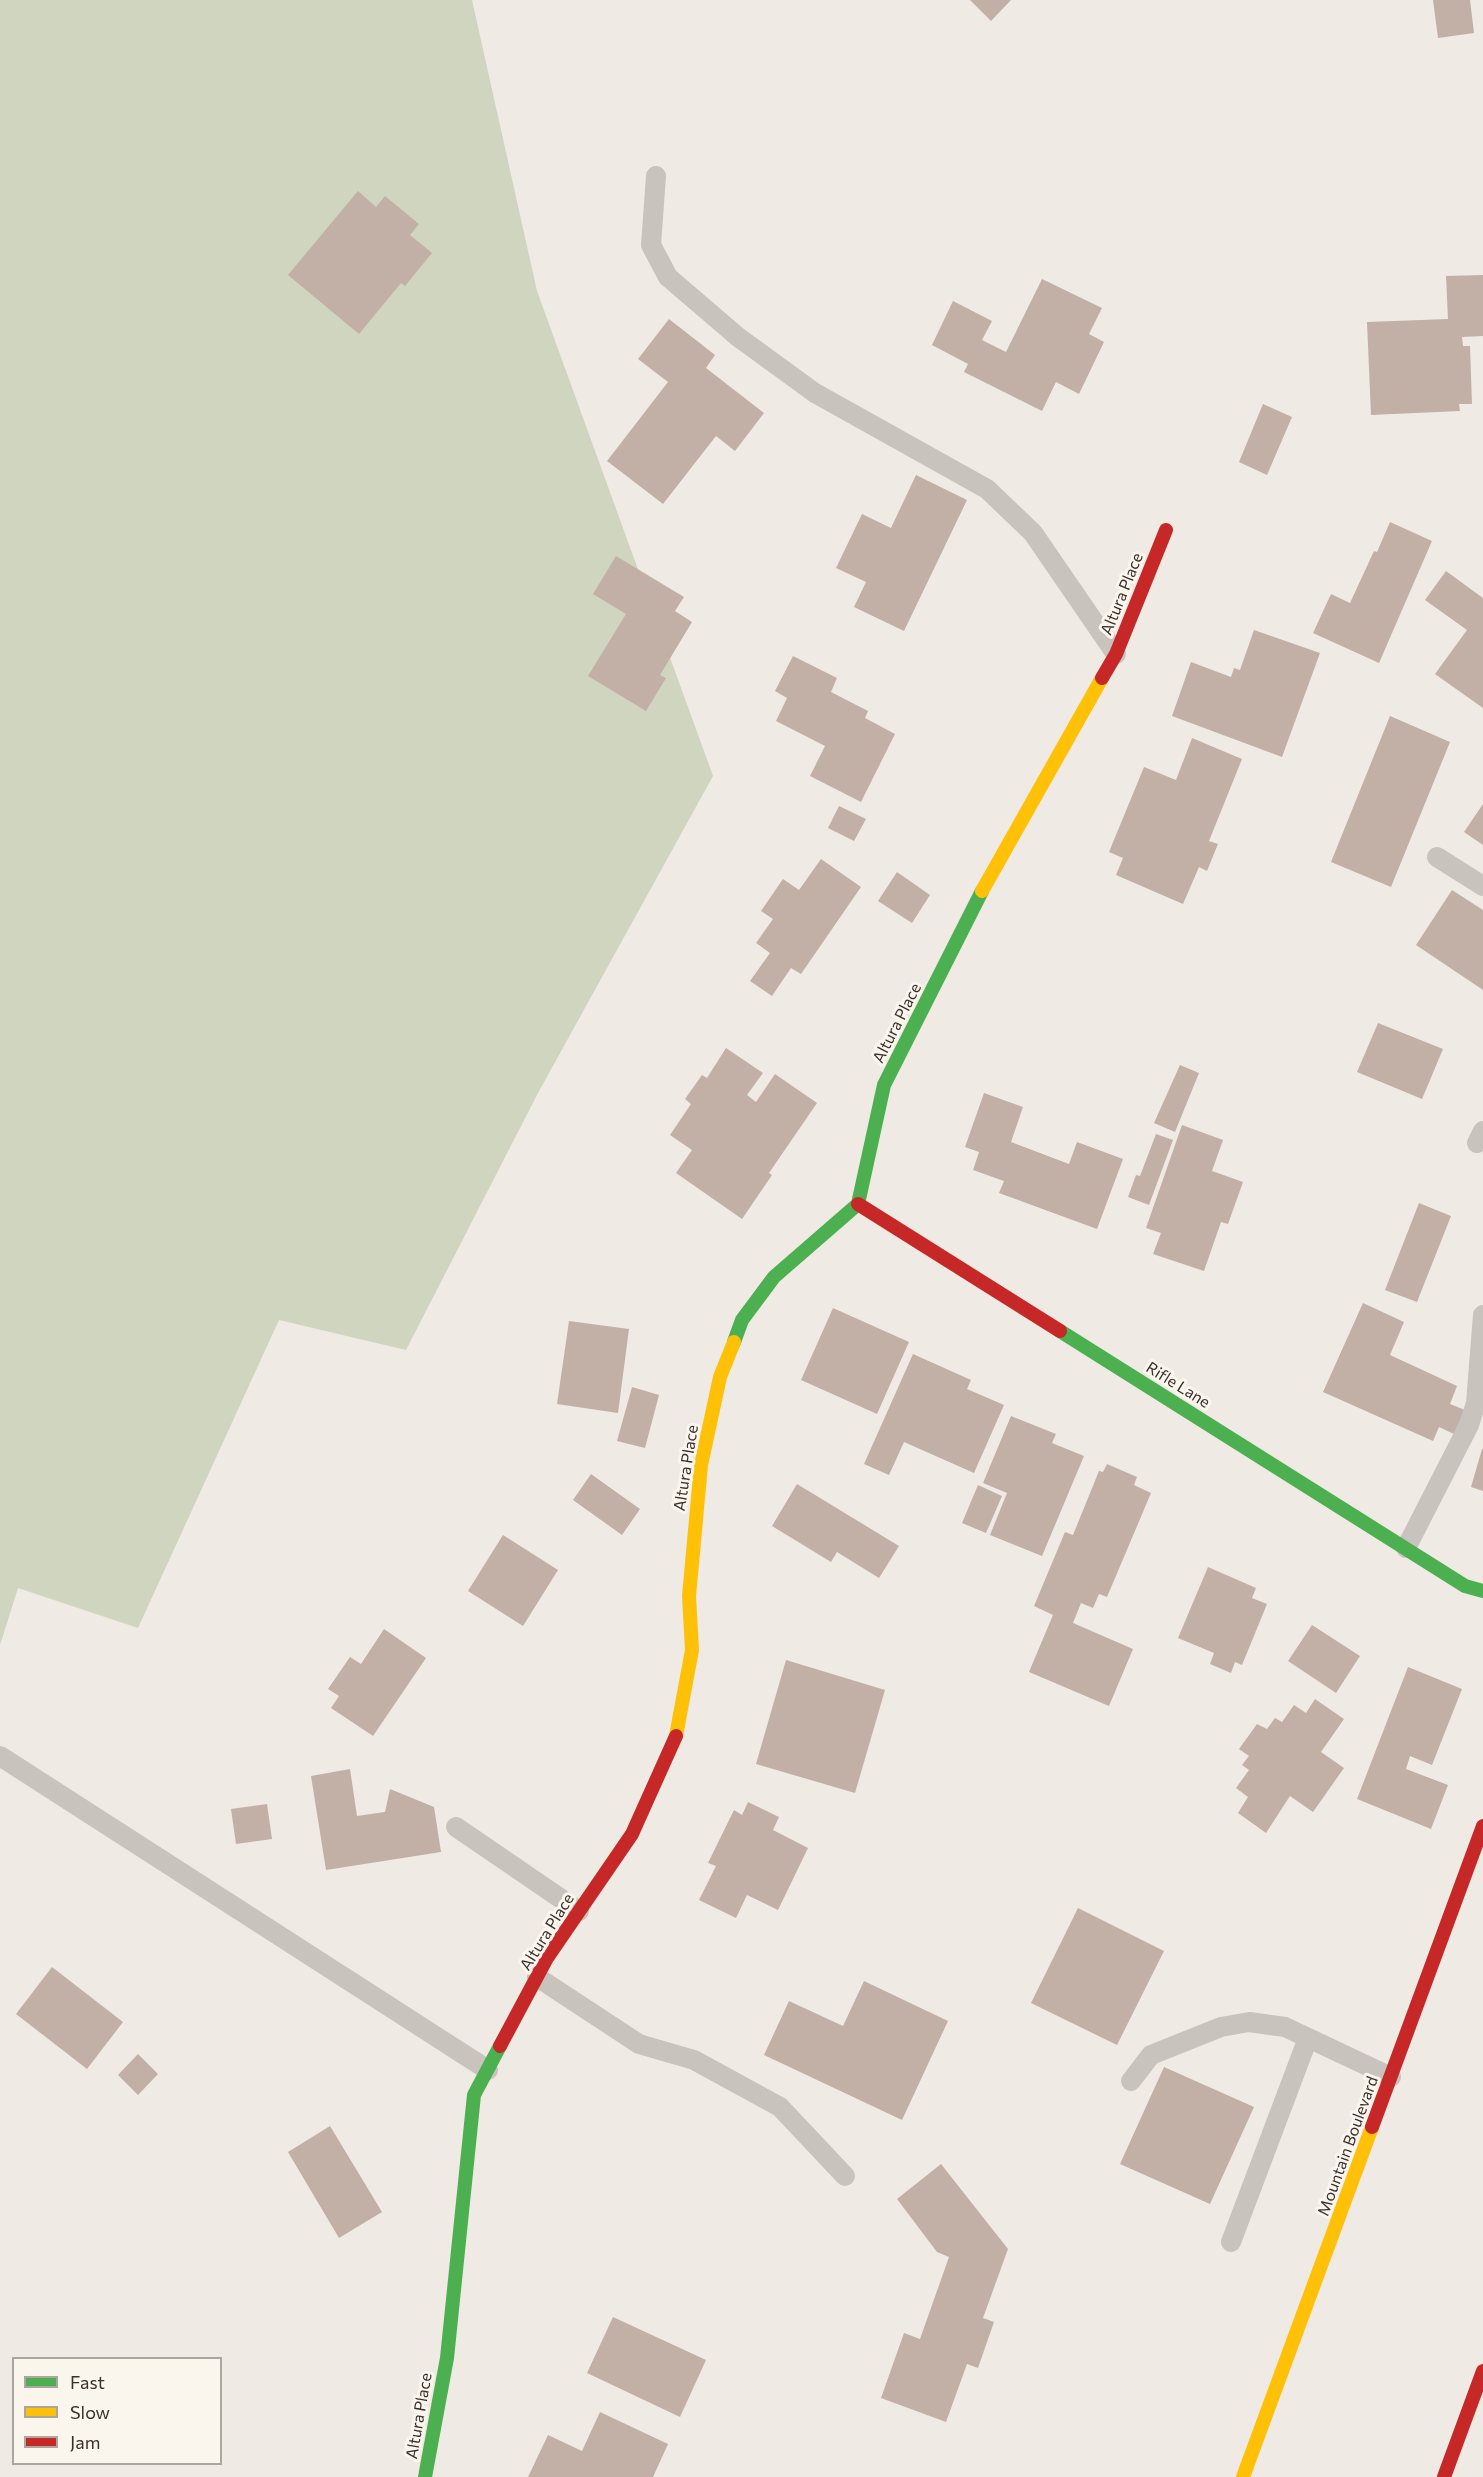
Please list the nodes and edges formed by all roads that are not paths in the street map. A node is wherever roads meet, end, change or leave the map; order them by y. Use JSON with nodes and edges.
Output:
{"nodes":[{"id":1,"x":656,"y":176,"type":"dead end"},
{"id":2,"x":1166,"y":530,"type":"dead end"},
{"id":3,"x":1116,"y":654,"type":"junction"},
{"id":4,"x":1437,"y":857,"type":"dead end"},
{"id":5,"x":1483,"y":886,"type":"edge"},
{"id":6,"x":858,"y":1204,"type":"junction"},
{"id":7,"x":1483,"y":1315,"type":"edge"},
{"id":8,"x":1406,"y":1548,"type":"junction"},
{"id":9,"x":1483,"y":1591,"type":"edge"},
{"id":10,"x":0,"y":1756,"type":"edge"},
{"id":11,"x":1483,"y":1826,"type":"edge"},
{"id":12,"x":456,"y":1827,"type":"dead end"},
{"id":13,"x":579,"y":1911,"type":"junction"},
{"id":14,"x":537,"y":1977,"type":"junction"},
{"id":15,"x":1308,"y":2038,"type":"junction"},
{"id":16,"x":488,"y":2070,"type":"junction"},
{"id":17,"x":1391,"y":2077,"type":"junction"},
{"id":18,"x":1131,"y":2081,"type":"dead end"},
{"id":19,"x":845,"y":2176,"type":"dead end"},
{"id":20,"x":1231,"y":2242,"type":"dead end"},
{"id":21,"x":1483,"y":2372,"type":"edge"},
{"id":22,"x":425,"y":2477,"type":"edge"},
{"id":23,"x":1243,"y":2477,"type":"edge"},
{"id":24,"x":1444,"y":2477,"type":"edge"}],
"edges":[{"from":1,"to":3,"type":"lane"},
{"from":2,"to":3,"type":"main road","name":"Altura Place"},
{"from":3,"to":6,"type":"main road","name":"Altura Place"},
{"from":4,"to":5,"type":"lane"},
{"from":6,"to":8,"type":"main road","name":"Rifle Lane"},
{"from":6,"to":13,"type":"main road","name":"Altura Place"},
{"from":7,"to":8,"type":"lane"},
{"from":8,"to":9,"type":"main road","name":"Rifle Lane"},
{"from":10,"to":16,"type":"lane"},
{"from":11,"to":17,"type":"main road","name":"Mountain Boulevard"},
{"from":12,"to":13,"type":"lane"},
{"from":13,"to":14,"type":"main road","name":"Altura Place"},
{"from":14,"to":16,"type":"main road","name":"Altura Place"},
{"from":14,"to":19,"type":"lane"},
{"from":15,"to":17,"type":"lane"},
{"from":15,"to":18,"type":"lane"},
{"from":15,"to":20,"type":"lane"},
{"from":16,"to":22,"type":"main road","name":"Altura Place"},
{"from":17,"to":23,"type":"main road","name":"Mountain Boulevard"},
{"from":21,"to":24,"type":"main road"}]}
